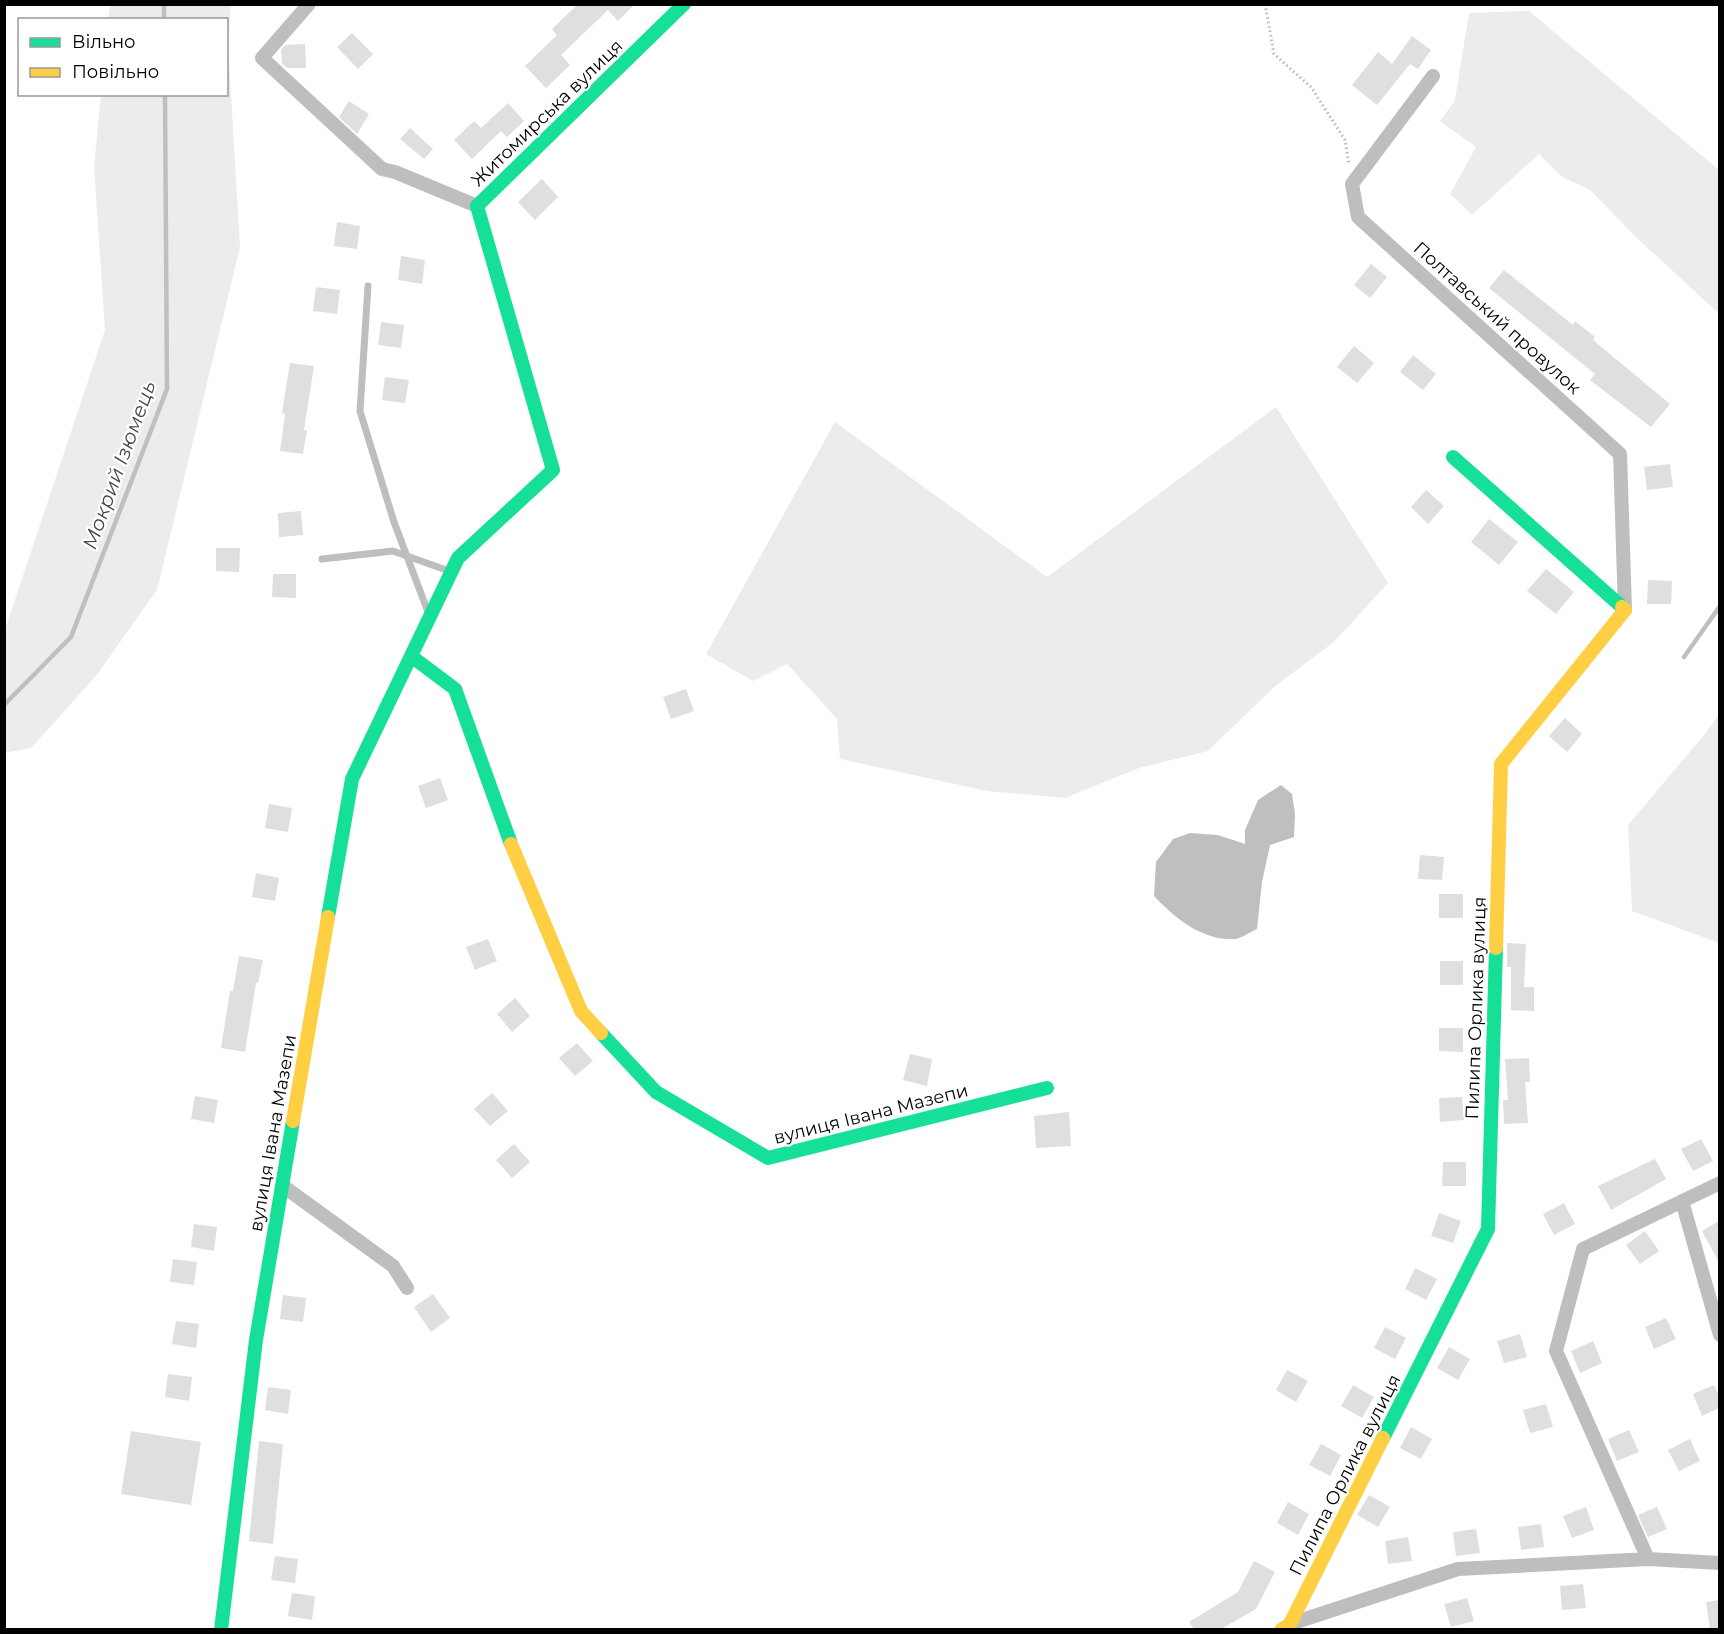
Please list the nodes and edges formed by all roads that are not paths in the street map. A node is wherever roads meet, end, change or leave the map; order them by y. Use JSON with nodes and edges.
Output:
{"nodes":[{"id":1,"x":309,"y":4,"type":"edge"},
{"id":2,"x":684,"y":4,"type":"edge"},
{"id":3,"x":1433,"y":75,"type":"dead end"},
{"id":4,"x":477,"y":206,"type":"junction"},
{"id":5,"x":368,"y":286,"type":"dead end"},
{"id":6,"x":1453,"y":457,"type":"dead end"},
{"id":7,"x":553,"y":470,"type":"joint"},
{"id":8,"x":407,"y":556,"type":"junction"},
{"id":9,"x":322,"y":559,"type":"dead end"},
{"id":10,"x":452,"y":572,"type":"junction"},
{"id":11,"x":1625,"y":610,"type":"junction"},
{"id":12,"x":429,"y":618,"type":"junction"},
{"id":13,"x":411,"y":656,"type":"junction"},
{"id":14,"x":1047,"y":1088,"type":"dead end"},
{"id":15,"x":1719,"y":1182,"type":"edge"},
{"id":16,"x":282,"y":1186,"type":"junction"},
{"id":17,"x":1682,"y":1201,"type":"junction"},
{"id":18,"x":407,"y":1288,"type":"dead end"},
{"id":19,"x":1719,"y":1335,"type":"edge"},
{"id":20,"x":1648,"y":1558,"type":"junction"},
{"id":21,"x":1719,"y":1563,"type":"edge"},
{"id":22,"x":1285,"y":1627,"type":"edge"},
{"id":23,"x":221,"y":1629,"type":"edge"}],
"edges":[{"from":1,"to":4,"type":"street"},
{"from":2,"to":4,"type":"street","name":"Житомирська вулиця"},
{"from":3,"to":11,"type":"street","name":"Полтавський провулок"},
{"from":4,"to":7,"type":"street","name":"Житомирська вулиця"},
{"from":5,"to":8,"type":"lane"},
{"from":6,"to":11,"type":"street"},
{"from":7,"to":10,"type":"street","name":"вулиця Івана Мазепи"},
{"from":8,"to":9,"type":"lane"},
{"from":8,"to":10,"type":"lane"},
{"from":8,"to":12,"type":"lane"},
{"from":10,"to":12,"type":"street","name":"вулиця Івана Мазепи"},
{"from":11,"to":22,"type":"street","name":"Пилипа Орлика вулиця"},
{"from":12,"to":13,"type":"street","name":"вулиця Івана Мазепи"},
{"from":13,"to":14,"type":"street","name":"вулиця Івана Мазепи"},
{"from":13,"to":16,"type":"street","name":"вулиця Івана Мазепи"},
{"from":15,"to":17,"type":"street"},
{"from":16,"to":18,"type":"street"},
{"from":16,"to":23,"type":"street","name":"вулиця Івана Мазепи"},
{"from":17,"to":19,"type":"street"},
{"from":17,"to":20,"type":"street"},
{"from":20,"to":21,"type":"street"},
{"from":20,"to":22,"type":"street"}]}
